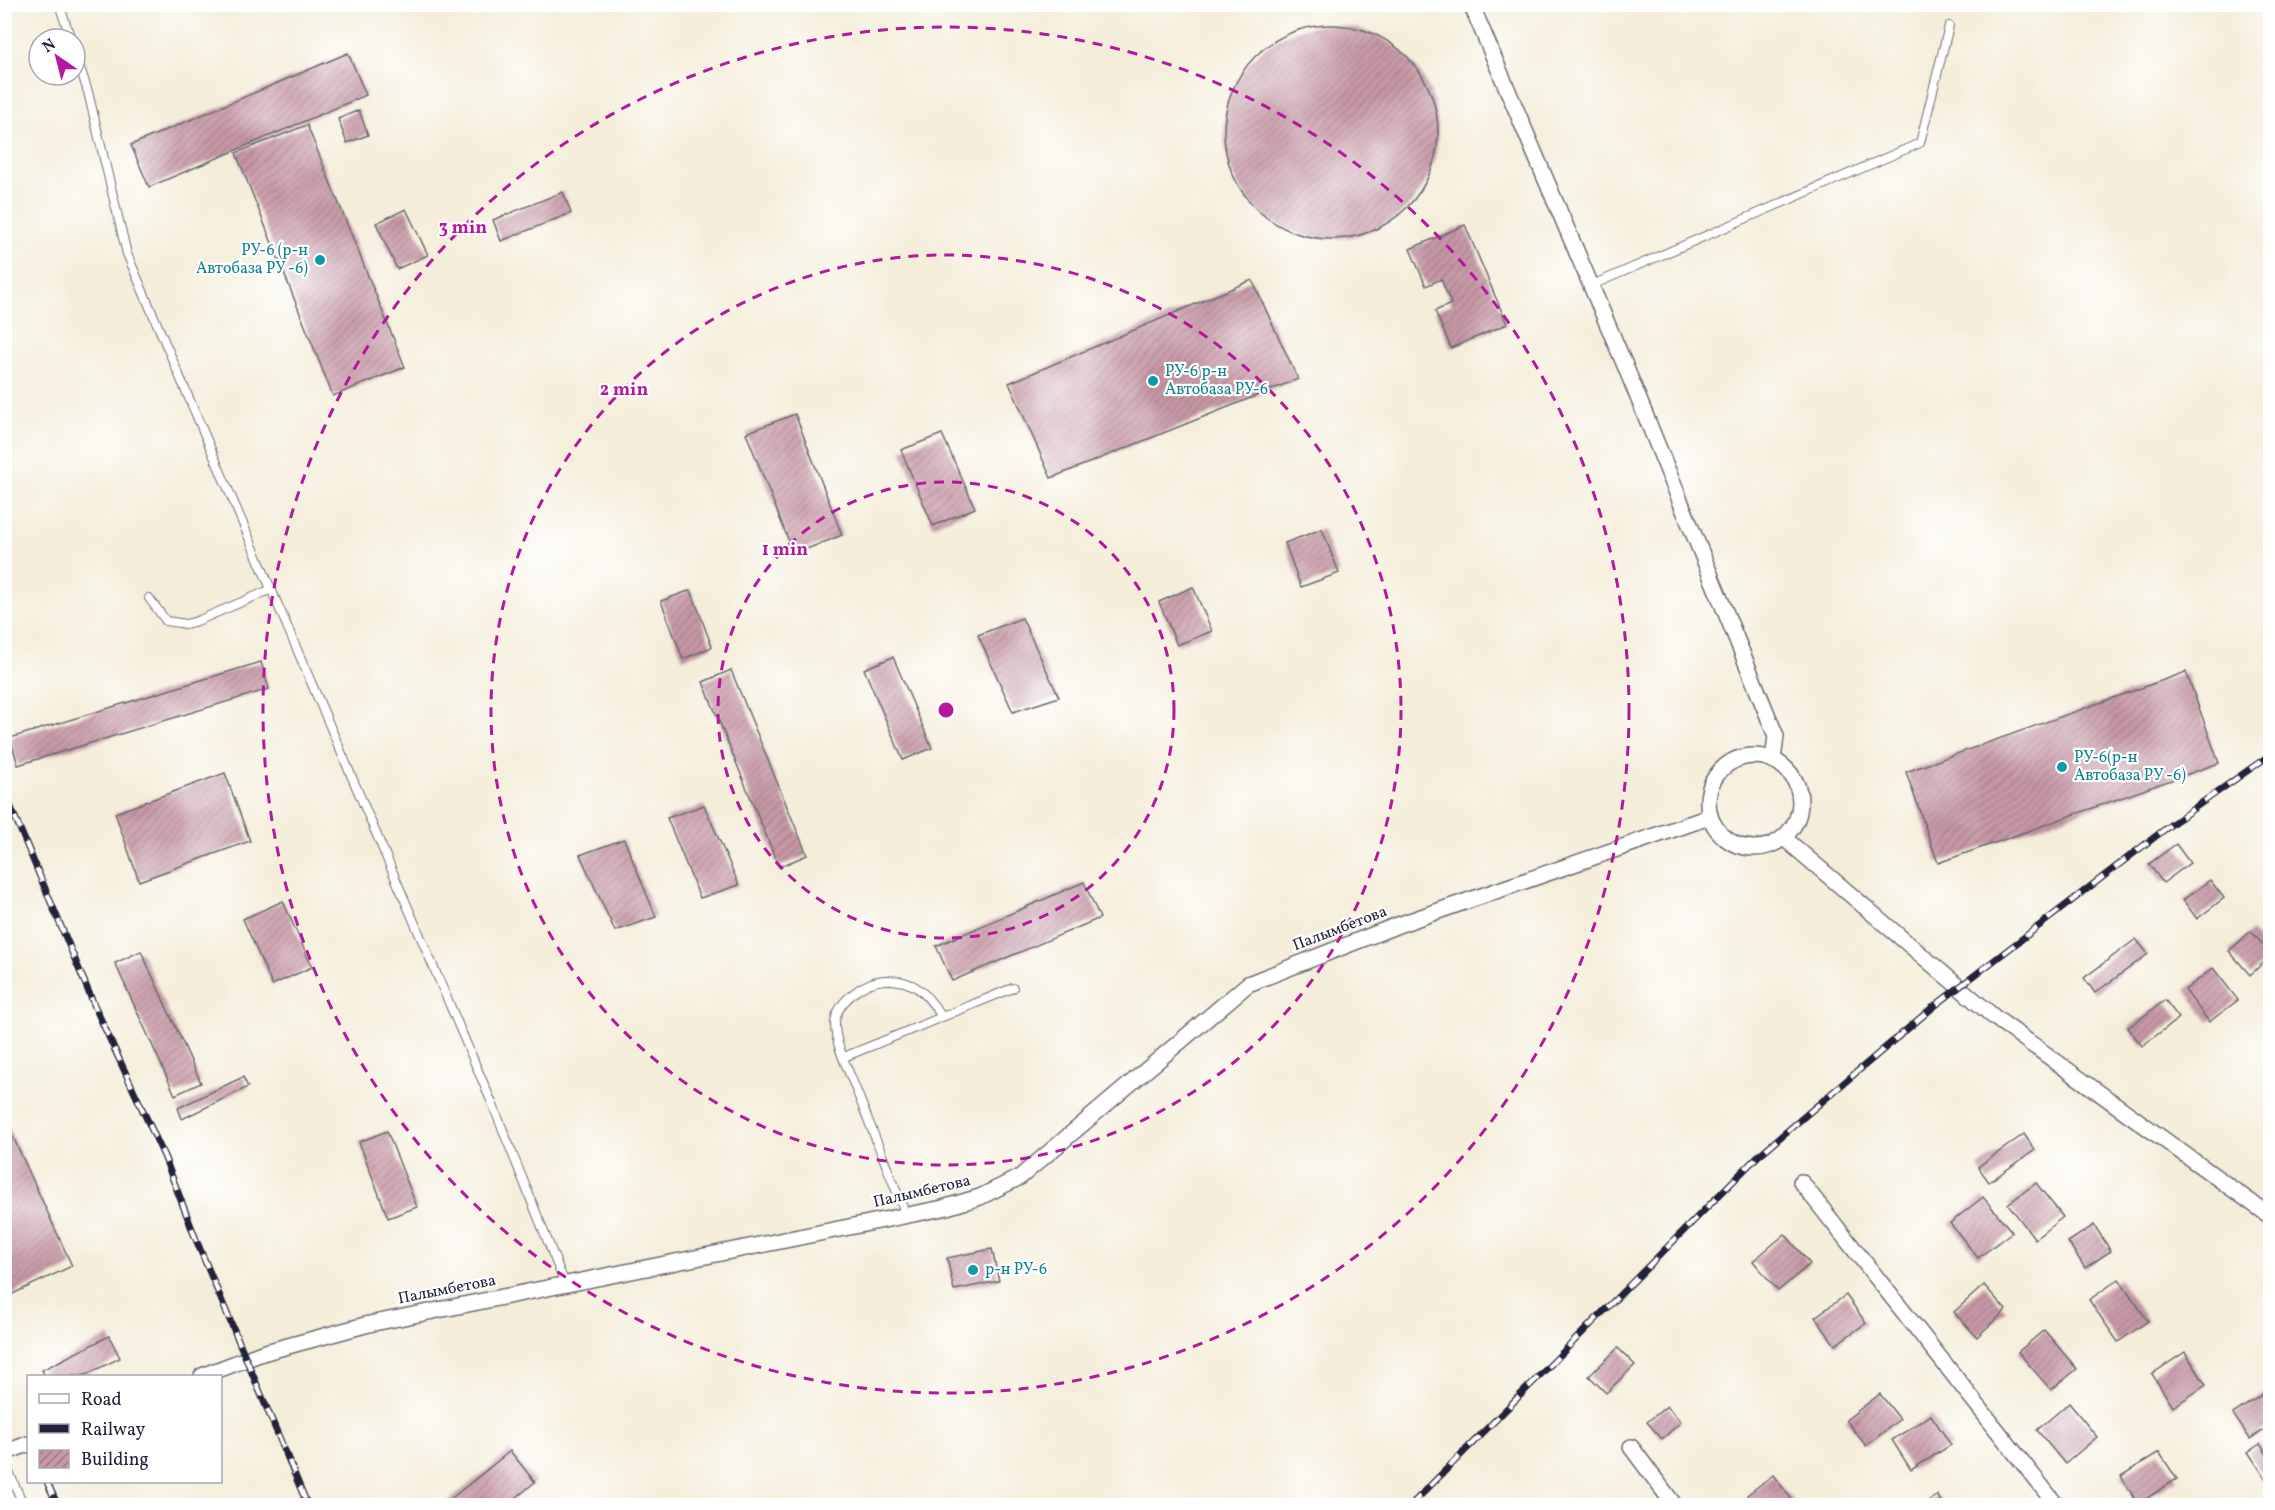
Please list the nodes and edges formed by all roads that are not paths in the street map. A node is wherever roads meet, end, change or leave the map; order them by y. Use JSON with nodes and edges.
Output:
{"nodes":[{"id":1,"x":59,"y":4,"type":"edge"},
{"id":2,"x":1471,"y":4,"type":"edge"},
{"id":3,"x":1949,"y":26,"type":"dead end"},
{"id":4,"x":66,"y":27,"type":"edge"},
{"id":5,"x":86,"y":87,"type":"edge"},
{"id":6,"x":1590,"y":286,"type":"junction"},
{"id":7,"x":272,"y":589,"type":"junction"},
{"id":8,"x":149,"y":598,"type":"dead end"},
{"id":9,"x":1773,"y":760,"type":"junction"},
{"id":10,"x":1709,"y":817,"type":"junction"},
{"id":11,"x":1784,"y":838,"type":"junction"},
{"id":12,"x":1012,"y":988,"type":"dead end"},
{"id":13,"x":942,"y":1017,"type":"junction"},
{"id":14,"x":844,"y":1057,"type":"junction"},
{"id":15,"x":1802,"y":1182,"type":"dead end"},
{"id":16,"x":906,"y":1215,"type":"junction"},
{"id":17,"x":2271,"y":1216,"type":"edge"},
{"id":18,"x":565,"y":1284,"type":"junction"},
{"id":19,"x":207,"y":1375,"type":"edge"},
{"id":20,"x":27,"y":1444,"type":"edge"},
{"id":21,"x":1631,"y":1447,"type":"dead end"},
{"id":22,"x":4,"y":1453,"type":"edge"},
{"id":23,"x":4,"y":1461,"type":"edge"},
{"id":24,"x":24,"y":1506,"type":"edge"},
{"id":25,"x":1675,"y":1506,"type":"edge"},
{"id":26,"x":2057,"y":1506,"type":"edge"}],
"edges":[{"from":1,"to":4,"type":"lane"},
{"from":2,"to":6,"type":"street"},
{"from":3,"to":6,"type":"lane"},
{"from":5,"to":7,"type":"lane"},
{"from":6,"to":9,"type":"street"},
{"from":7,"to":8,"type":"lane"},
{"from":7,"to":18,"type":"lane"},
{"from":9,"to":10,"type":"street"},
{"from":9,"to":11,"type":"street"},
{"from":10,"to":11,"type":"street"},
{"from":10,"to":16,"type":"street","name":"Палымбетова"},
{"from":11,"to":17,"type":"street"},
{"from":12,"to":13,"type":"lane"},
{"from":13,"to":14,"type":"lane"},
{"from":13,"to":14,"type":"lane"},
{"from":14,"to":16,"type":"lane"},
{"from":15,"to":26,"type":"street"},
{"from":16,"to":18,"type":"street","name":"Палымбетова"},
{"from":18,"to":19,"type":"street","name":"Палымбетова"},
{"from":20,"to":22,"type":"street"},
{"from":21,"to":25,"type":"street"},
{"from":23,"to":24,"type":"lane"}]}
